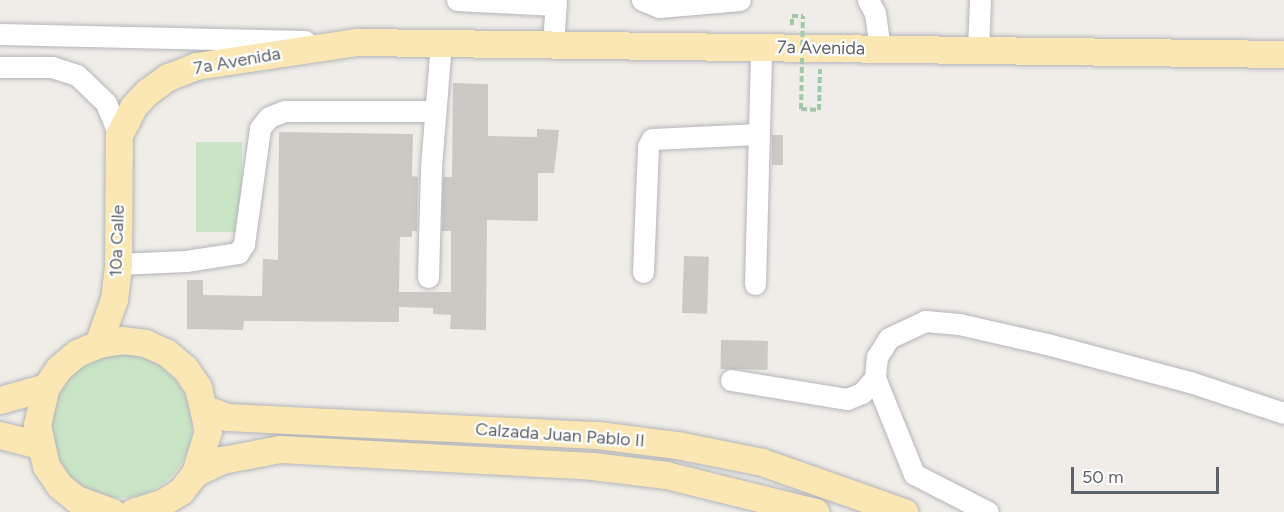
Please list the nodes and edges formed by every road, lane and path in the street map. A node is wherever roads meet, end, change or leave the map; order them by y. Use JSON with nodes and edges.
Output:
{"nodes":[{"id":1,"x":457,"y":0,"type":"edge"},
{"id":2,"x":642,"y":0,"type":"edge"},
{"id":3,"x":740,"y":0,"type":"edge"},
{"id":4,"x":868,"y":0,"type":"edge"},
{"id":5,"x":980,"y":0,"type":"edge"},
{"id":6,"x":556,"y":3,"type":"edge"},
{"id":7,"x":792,"y":16,"type":"dead end"},
{"id":8,"x":0,"y":34,"type":"edge"},
{"id":9,"x":357,"y":42,"type":"junction"},
{"id":10,"x":441,"y":44,"type":"junction"},
{"id":11,"x":553,"y":45,"type":"junction"},
{"id":12,"x":761,"y":48,"type":"junction"},
{"id":13,"x":820,"y":48,"type":"junction"},
{"id":14,"x":880,"y":49,"type":"junction"},
{"id":15,"x":978,"y":51,"type":"junction"},
{"id":16,"x":1284,"y":54,"type":"edge"},
{"id":17,"x":0,"y":67,"type":"edge"},
{"id":18,"x":435,"y":111,"type":"junction"},
{"id":19,"x":758,"y":134,"type":"junction"},
{"id":20,"x":119,"y":135,"type":"junction"},
{"id":21,"x":118,"y":264,"type":"junction"},
{"id":22,"x":643,"y":272,"type":"dead end"},
{"id":23,"x":428,"y":277,"type":"dead end"},
{"id":24,"x":755,"y":284,"type":"dead end"},
{"id":25,"x":99,"y":344,"type":"junction"},
{"id":26,"x":875,"y":378,"type":"junction"},
{"id":27,"x":731,"y":380,"type":"dead end"},
{"id":28,"x":46,"y":387,"type":"junction"},
{"id":29,"x":0,"y":400,"type":"edge"},
{"id":30,"x":206,"y":409,"type":"junction"},
{"id":31,"x":1284,"y":413,"type":"edge"},
{"id":32,"x":0,"y":435,"type":"edge"},
{"id":33,"x":39,"y":445,"type":"junction"},
{"id":34,"x":195,"y":473,"type":"junction"},
{"id":35,"x":112,"y":512,"type":"edge"},
{"id":36,"x":133,"y":512,"type":"edge"},
{"id":37,"x":814,"y":512,"type":"edge"},
{"id":38,"x":904,"y":512,"type":"edge"},
{"id":39,"x":988,"y":512,"type":"edge"}],
"edges":[{"from":1,"to":6,"type":"street"},
{"from":2,"to":3,"type":"street"},
{"from":4,"to":14,"type":"street"},
{"from":5,"to":15,"type":"street"},
{"from":6,"to":11,"type":"street"},
{"from":7,"to":13,"type":"path","bridge":true},
{"from":8,"to":9,"type":"street","name":"7a Avenida"},
{"from":9,"to":10,"type":"main road","name":"7a Avenida"},
{"from":9,"to":20,"type":"main road","name":"7a Avenida"},
{"from":10,"to":11,"type":"main road","name":"7a Avenida"},
{"from":10,"to":18,"type":"street"},
{"from":11,"to":12,"type":"main road","name":"7a Avenida"},
{"from":12,"to":13,"type":"main road","name":"7a Avenida"},
{"from":12,"to":19,"type":"street"},
{"from":13,"to":14,"type":"main road","name":"7a Avenida"},
{"from":14,"to":15,"type":"main road","name":"7a Avenida"},
{"from":15,"to":16,"type":"main road","name":"7a Avenida"},
{"from":17,"to":20,"type":"street"},
{"from":18,"to":21,"type":"street"},
{"from":18,"to":23,"type":"street"},
{"from":19,"to":22,"type":"street"},
{"from":19,"to":24,"type":"street"},
{"from":20,"to":21,"type":"main road","name":"10a Calle"},
{"from":21,"to":25,"type":"main road","name":"10a Calle"},
{"from":25,"to":28,"type":"main road"},
{"from":25,"to":30,"type":"main road"},
{"from":26,"to":27,"type":"street"},
{"from":26,"to":31,"type":"street"},
{"from":26,"to":39,"type":"street"},
{"from":28,"to":29,"type":"main road"},
{"from":28,"to":33,"type":"main road"},
{"from":30,"to":34,"type":"main road"},
{"from":30,"to":38,"type":"main road","name":"Calzada Juan Pablo II"},
{"from":32,"to":33,"type":"main road"},
{"from":33,"to":35,"type":"main road"},
{"from":34,"to":36,"type":"main road"},
{"from":34,"to":37,"type":"main road","name":"Calzada Juan Pablo II"}]}
